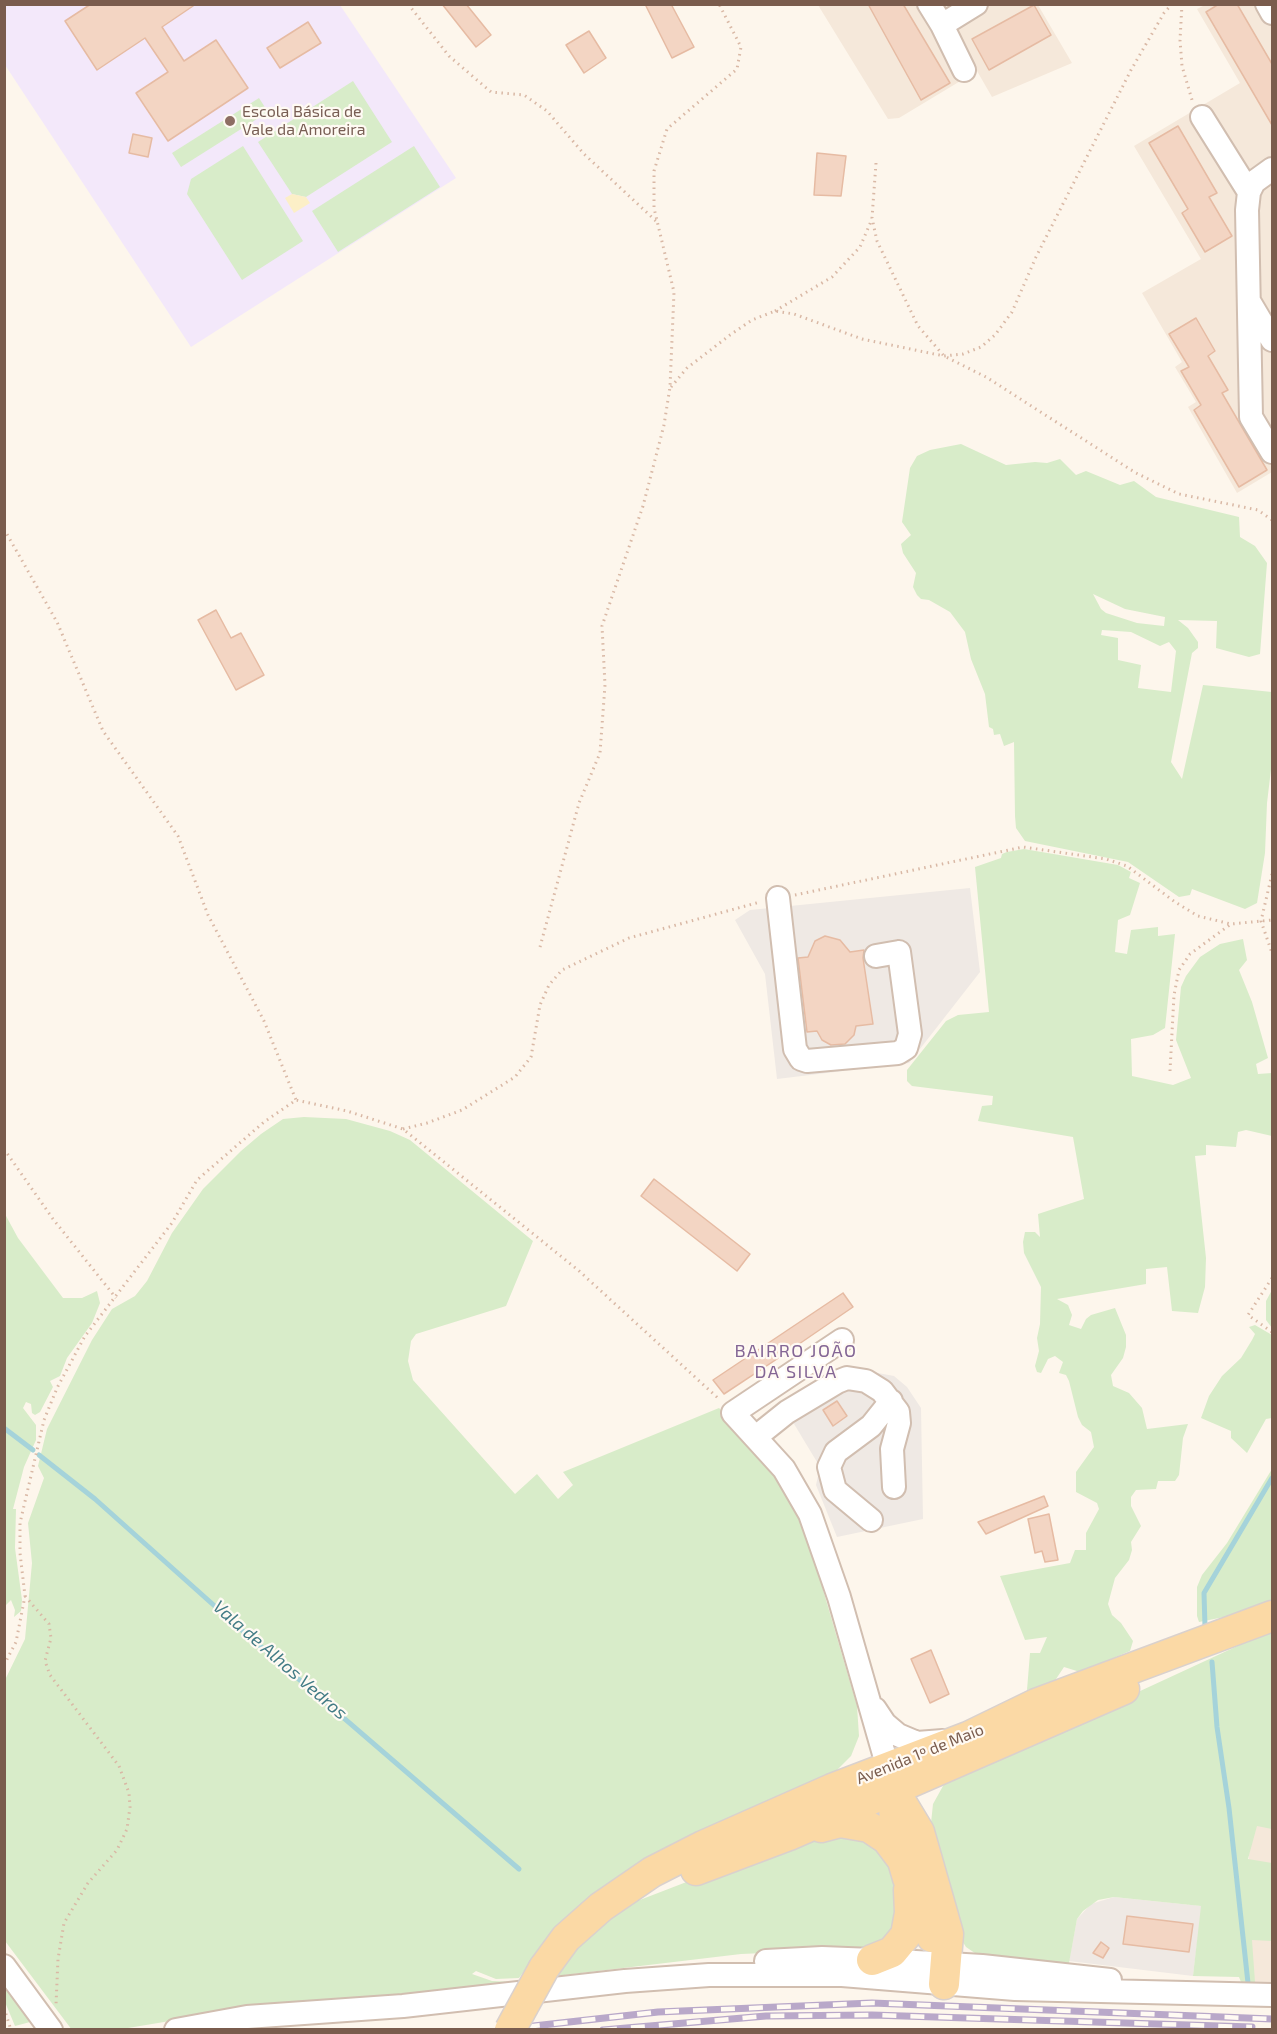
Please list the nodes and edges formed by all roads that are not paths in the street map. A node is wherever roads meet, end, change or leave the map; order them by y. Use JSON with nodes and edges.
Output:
{"nodes":[{"id":1,"x":928,"y":4,"type":"edge"},
{"id":2,"x":976,"y":4,"type":"edge"},
{"id":3,"x":1267,"y":4,"type":"edge"},
{"id":4,"x":1272,"y":13,"type":"edge"},
{"id":5,"x":942,"y":25,"type":"junction"},
{"id":6,"x":964,"y":70,"type":"dead end"},
{"id":7,"x":1202,"y":117,"type":"road end"},
{"id":8,"x":1272,"y":168,"type":"edge"},
{"id":9,"x":1249,"y":192,"type":"junction"},
{"id":10,"x":1248,"y":300,"type":"junction"},
{"id":11,"x":1272,"y":340,"type":"edge"},
{"id":12,"x":1272,"y":452,"type":"edge"},
{"id":13,"x":778,"y":898,"type":"road end"},
{"id":14,"x":876,"y":956,"type":"dead end"},
{"id":15,"x":842,"y":1340,"type":"dead end"},
{"id":16,"x":891,"y":1401,"type":"junction"},
{"id":17,"x":757,"y":1436,"type":"junction"},
{"id":18,"x":894,"y":1487,"type":"dead end"},
{"id":19,"x":872,"y":1520,"type":"dead end"},
{"id":20,"x":1261,"y":1621,"type":"edge"},
{"id":21,"x":870,"y":1701,"type":"junction"},
{"id":22,"x":968,"y":1737,"type":"junction"},
{"id":23,"x":953,"y":1764,"type":"junction"},
{"id":24,"x":890,"y":1778,"type":"junction"},
{"id":25,"x":919,"y":1832,"type":"junction"},
{"id":26,"x":789,"y":1835,"type":"junction"},
{"id":27,"x":905,"y":1868,"type":"junction"},
{"id":28,"x":601,"y":1907,"type":"junction"},
{"id":29,"x":872,"y":1960,"type":"junction"},
{"id":30,"x":4,"y":1966,"type":"edge"},
{"id":31,"x":944,"y":1974,"type":"junction"},
{"id":32,"x":625,"y":1981,"type":"junction"},
{"id":33,"x":1272,"y":1995,"type":"edge"},
{"id":34,"x":47,"y":2025,"type":"edge"},
{"id":35,"x":176,"y":2030,"type":"edge"},
{"id":36,"x":510,"y":2030,"type":"edge"}],
"edges":[{"from":1,"to":5,"type":"street"},
{"from":2,"to":5,"type":"street"},
{"from":3,"to":4,"type":"street"},
{"from":5,"to":6,"type":"street"},
{"from":7,"to":9,"type":"street"},
{"from":8,"to":9,"type":"street"},
{"from":9,"to":10,"type":"street"},
{"from":10,"to":11,"type":"street"},
{"from":10,"to":12,"type":"street"},
{"from":13,"to":14,"type":"street"},
{"from":15,"to":17,"type":"street"},
{"from":16,"to":17,"type":"street"},
{"from":16,"to":18,"type":"street"},
{"from":16,"to":19,"type":"street"},
{"from":17,"to":21,"type":"street"},
{"from":20,"to":22,"type":"main road","name":"Avenida 1º de Maio"},
{"from":20,"to":23,"type":"main road","name":"Avenida 1º de Maio"},
{"from":21,"to":22,"type":"street"},
{"from":21,"to":24,"type":"street"},
{"from":22,"to":24,"type":"main road","name":"Avenida 1º de Maio"},
{"from":23,"to":24,"type":"main road","name":"Avenida 1º de Maio"},
{"from":23,"to":25,"type":"main road"},
{"from":24,"to":25,"type":"main road"},
{"from":24,"to":26,"type":"main road","name":"Avenida 1º de Maio"},
{"from":24,"to":27,"type":"main road"},
{"from":24,"to":28,"type":"main road","name":"Avenida 1º de Maio"},
{"from":25,"to":31,"type":"main road"},
{"from":26,"to":27,"type":"main road"},
{"from":26,"to":28,"type":"main road","name":"Avenida 1º de Maio"},
{"from":27,"to":29,"type":"main road"},
{"from":27,"to":31,"type":"main road"},
{"from":28,"to":36,"type":"main road","name":"Avenida 1º de Maio","bridge":true},
{"from":29,"to":31,"type":"street"},
{"from":29,"to":32,"type":"street"},
{"from":30,"to":34,"type":"street"},
{"from":31,"to":32,"type":"street"},
{"from":31,"to":33,"type":"street"},
{"from":32,"to":35,"type":"street"}]}
